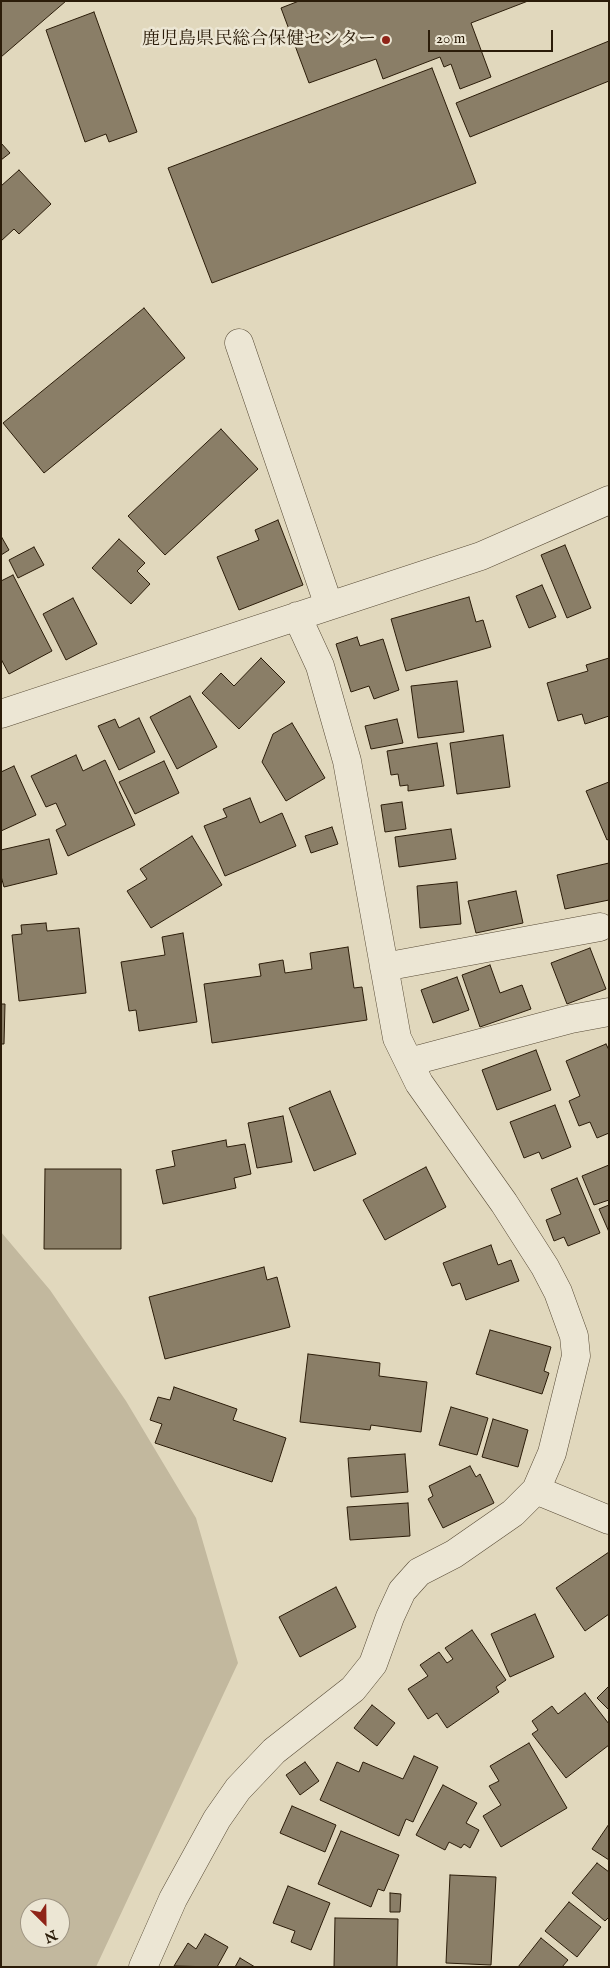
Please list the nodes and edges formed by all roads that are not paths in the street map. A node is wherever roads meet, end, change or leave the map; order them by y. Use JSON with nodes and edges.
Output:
{"nodes":[{"id":1,"x":239,"y":343,"type":"dead end"},
{"id":2,"x":609,"y":500,"type":"edge"},
{"id":3,"x":329,"y":606,"type":"junction"},
{"id":4,"x":297,"y":616,"type":"junction"},
{"id":5,"x":3,"y":709,"type":"edge"},
{"id":6,"x":600,"y":927,"type":"dead end"},
{"id":7,"x":384,"y":968,"type":"junction"},
{"id":8,"x":609,"y":1012,"type":"edge"},
{"id":9,"x":408,"y":1062,"type":"junction"},
{"id":10,"x":536,"y":1490,"type":"junction"},
{"id":11,"x":609,"y":1520,"type":"edge"},
{"id":12,"x":143,"y":1967,"type":"edge"}],
"edges":[{"from":1,"to":3,"type":"street"},
{"from":2,"to":3,"type":"street"},
{"from":3,"to":4,"type":"street"},
{"from":4,"to":5,"type":"street"},
{"from":4,"to":7,"type":"street"},
{"from":6,"to":7,"type":"street"},
{"from":7,"to":9,"type":"street"},
{"from":8,"to":9,"type":"street"},
{"from":9,"to":10,"type":"street"},
{"from":10,"to":11,"type":"street"},
{"from":10,"to":12,"type":"street"}]}
